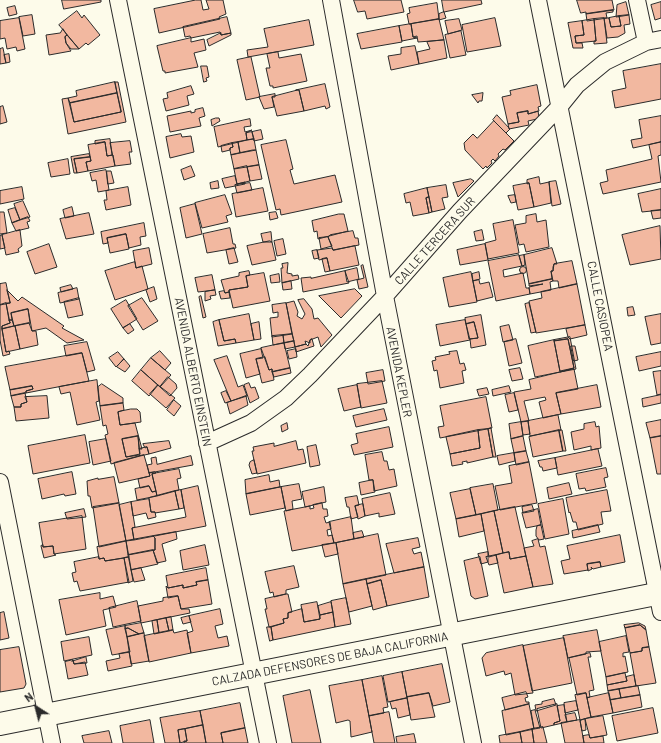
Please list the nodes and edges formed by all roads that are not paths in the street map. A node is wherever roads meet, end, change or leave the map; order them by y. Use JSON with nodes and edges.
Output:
{"nodes":[{"id":1,"x":118,"y":0,"type":"edge"},
{"id":2,"x":331,"y":0,"type":"edge"},
{"id":3,"x":538,"y":0,"type":"edge"},
{"id":4,"x":636,"y":0,"type":"edge"},
{"id":5,"x":653,"y":41,"type":"edge"},
{"id":6,"x":560,"y":106,"type":"junction"},
{"id":7,"x":385,"y":296,"type":"junction"},
{"id":8,"x":207,"y":444,"type":"junction"},
{"id":9,"x":0,"y":482,"type":"edge"},
{"id":10,"x":660,"y":600,"type":"edge"},
{"id":11,"x":450,"y":635,"type":"junction"},
{"id":12,"x":254,"y":674,"type":"junction"},
{"id":13,"x":46,"y":715,"type":"junction"},
{"id":14,"x":0,"y":724,"type":"edge"},
{"id":15,"x":52,"y":743,"type":"edge"},
{"id":16,"x":268,"y":743,"type":"edge"},
{"id":17,"x":472,"y":743,"type":"edge"}],
"edges":[{"from":1,"to":8,"type":"street","name":"AVENIDA ALBERTO EINSTEIN"},
{"from":2,"to":7,"type":"street","name":"AVENIDA KEPLER"},
{"from":3,"to":6,"type":"street","name":"CALLE CASIOPEA"},
{"from":4,"to":5,"type":"street"},
{"from":5,"to":6,"type":"street","name":"CALLE TERCERA SUR"},
{"from":6,"to":7,"type":"street","name":"CALLE TERCERA SUR"},
{"from":6,"to":10,"type":"street","name":"CALLE CASIOPEA"},
{"from":7,"to":8,"type":"street","name":"CALLE TERCERA SUR"},
{"from":7,"to":11,"type":"street","name":"AVENIDA KEPLER"},
{"from":8,"to":12,"type":"street","name":"AVENIDA ALBERTO EINSTEIN"},
{"from":9,"to":13,"type":"street"},
{"from":10,"to":11,"type":"main road","name":"CALZADA DEFENSORES DE BAJA CALIFORNIA"},
{"from":11,"to":12,"type":"main road","name":"CALZADA DEFENSORES DE BAJA CALIFORNIA"},
{"from":11,"to":17,"type":"street","name":"AVENIDA KEPLER"},
{"from":12,"to":13,"type":"main road","name":"CALZADA DEFENSORES DE BAJA CALIFORNIA"},
{"from":12,"to":16,"type":"street","name":"AVENIDA ALBERTO EINSTEIN"},
{"from":13,"to":14,"type":"main road","name":"CALZADA DEFENSORES DE BAJA CALIFORNIA"},
{"from":13,"to":15,"type":"street"}]}
